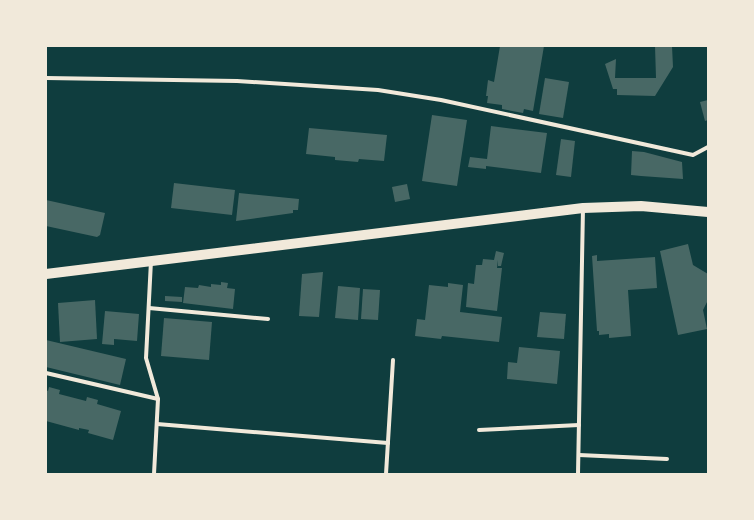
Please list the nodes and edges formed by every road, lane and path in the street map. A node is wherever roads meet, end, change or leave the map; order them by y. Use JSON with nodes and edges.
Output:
{"nodes":[{"id":1,"x":46,"y":78,"type":"edge"},
{"id":2,"x":708,"y":147,"type":"edge"},
{"id":3,"x":583,"y":208,"type":"junction"},
{"id":4,"x":708,"y":212,"type":"edge"},
{"id":5,"x":151,"y":260,"type":"junction"},
{"id":6,"x":46,"y":274,"type":"edge"},
{"id":7,"x":149,"y":308,"type":"junction"},
{"id":8,"x":268,"y":319,"type":"dead end"},
{"id":9,"x":393,"y":360,"type":"dead end"},
{"id":10,"x":46,"y":373,"type":"edge"},
{"id":11,"x":158,"y":399,"type":"junction"},
{"id":12,"x":157,"y":424,"type":"junction"},
{"id":13,"x":579,"y":425,"type":"junction"},
{"id":14,"x":478,"y":430,"type":"dead end"},
{"id":15,"x":388,"y":443,"type":"junction"},
{"id":16,"x":579,"y":455,"type":"junction"},
{"id":17,"x":667,"y":459,"type":"dead end"},
{"id":18,"x":154,"y":474,"type":"edge"},
{"id":19,"x":386,"y":474,"type":"edge"},
{"id":20,"x":578,"y":474,"type":"edge"}],
"edges":[{"from":1,"to":2,"type":"street"},
{"from":3,"to":4,"type":"main road"},
{"from":3,"to":5,"type":"main road"},
{"from":3,"to":13,"type":"street"},
{"from":5,"to":6,"type":"main road"},
{"from":5,"to":7,"type":"street"},
{"from":7,"to":8,"type":"street"},
{"from":7,"to":11,"type":"street"},
{"from":9,"to":15,"type":"street"},
{"from":10,"to":11,"type":"street"},
{"from":11,"to":12,"type":"street"},
{"from":12,"to":15,"type":"street"},
{"from":12,"to":18,"type":"street"},
{"from":13,"to":14,"type":"street"},
{"from":13,"to":16,"type":"street"},
{"from":15,"to":19,"type":"street"},
{"from":16,"to":17,"type":"street"},
{"from":16,"to":20,"type":"street"}]}
